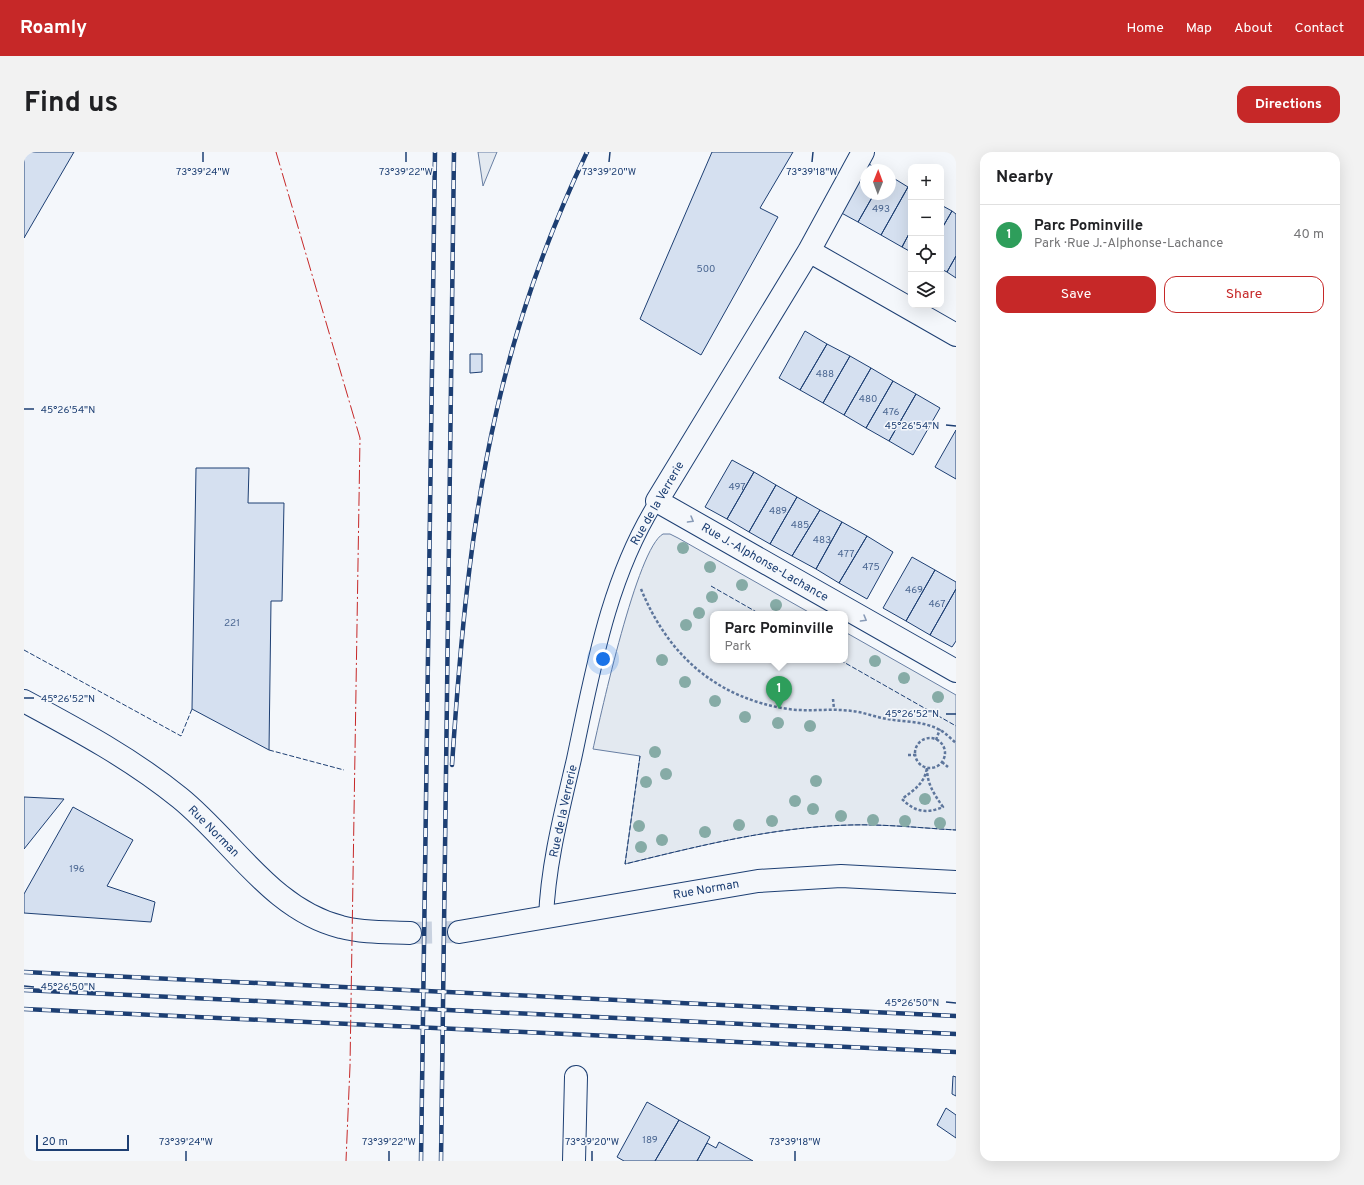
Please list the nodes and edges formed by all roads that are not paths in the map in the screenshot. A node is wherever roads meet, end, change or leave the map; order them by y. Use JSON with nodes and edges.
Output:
{"nodes":[{"id":1,"x":863,"y":152,"type":"edge"},
{"id":2,"x":809,"y":251,"type":"junction"},
{"id":3,"x":956,"y":335,"type":"edge"},
{"id":4,"x":657,"y":500,"type":"junction"},
{"id":5,"x":956,"y":671,"type":"edge"},
{"id":6,"x":24,"y":701,"type":"edge"},
{"id":7,"x":956,"y":882,"type":"edge"},
{"id":8,"x":546,"y":918,"type":"junction"},
{"id":9,"x":459,"y":932,"type":"tunnel mouth"},
{"id":10,"x":410,"y":933,"type":"tunnel mouth"},
{"id":11,"x":576,"y":1077,"type":"dead end"},
{"id":12,"x":574,"y":1161,"type":"edge"}],
"edges":[{"from":1,"to":2,"type":"street","name":"Rue de la Verrerie"},
{"from":2,"to":3,"type":"street"},
{"from":2,"to":4,"type":"street","name":"Rue de la Verrerie"},
{"from":4,"to":5,"type":"street","name":"Rue J.-Alphonse-Lachance","one_way":true},
{"from":4,"to":8,"type":"lane","name":"Rue de la Verrerie"},
{"from":6,"to":10,"type":"street","name":"Rue Norman"},
{"from":7,"to":8,"type":"street","name":"Rue Norman"},
{"from":8,"to":9,"type":"street","name":"Rue Norman"},
{"from":11,"to":12,"type":"street"}]}
